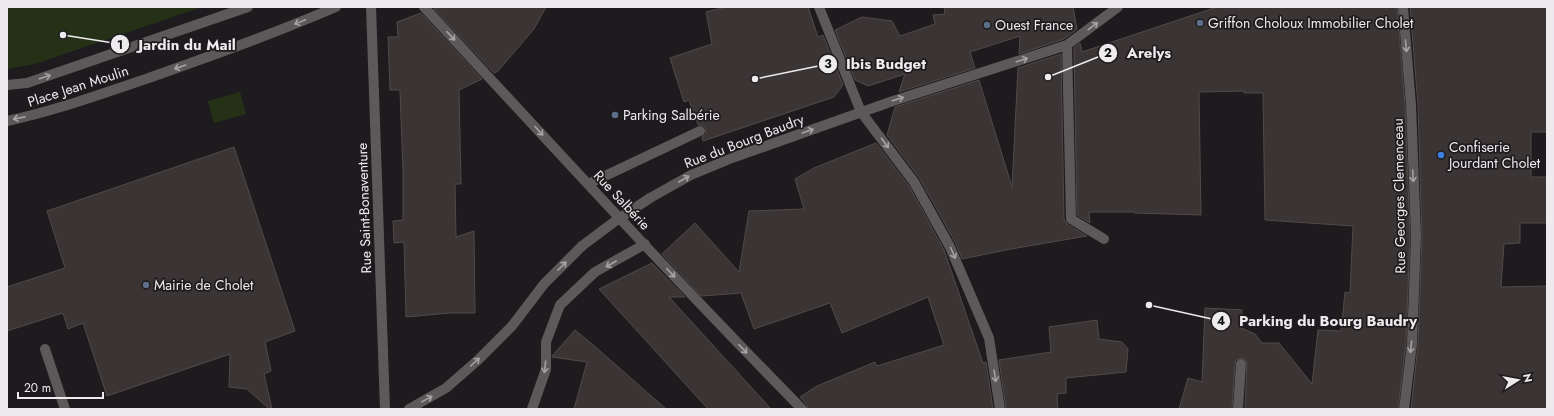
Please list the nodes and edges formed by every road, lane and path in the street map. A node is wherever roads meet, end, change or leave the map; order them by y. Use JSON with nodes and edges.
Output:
{"nodes":[{"id":1,"x":248,"y":7,"type":"edge"},
{"id":2,"x":336,"y":7,"type":"edge"},
{"id":3,"x":371,"y":7,"type":"edge"},
{"id":4,"x":424,"y":7,"type":"edge"},
{"id":5,"x":819,"y":7,"type":"edge"},
{"id":6,"x":1118,"y":7,"type":"edge"},
{"id":7,"x":1403,"y":7,"type":"edge"},
{"id":8,"x":1067,"y":45,"type":"junction"},
{"id":9,"x":7,"y":84,"type":"edge"},
{"id":10,"x":861,"y":112,"type":"junction"},
{"id":11,"x":7,"y":121,"type":"edge"},
{"id":12,"x":700,"y":131,"type":"dead end"},
{"id":13,"x":588,"y":184,"type":"junction"},
{"id":14,"x":1104,"y":240,"type":"dead end"},
{"id":15,"x":645,"y":244,"type":"junction"},
{"id":16,"x":45,"y":349,"type":"dead end"},
{"id":17,"x":1241,"y":364,"type":"dead end"},
{"id":18,"x":65,"y":409,"type":"edge"},
{"id":19,"x":385,"y":409,"type":"edge"},
{"id":20,"x":409,"y":409,"type":"edge"},
{"id":21,"x":532,"y":409,"type":"edge"},
{"id":22,"x":802,"y":409,"type":"edge"},
{"id":23,"x":1000,"y":409,"type":"edge"},
{"id":24,"x":1238,"y":409,"type":"edge"},
{"id":25,"x":1404,"y":409,"type":"edge"}],
"edges":[{"from":9,"to":1,"type":"street","name":"Place Jean Moulin","one_way":true},
{"from":2,"to":11,"type":"street","name":"Place Jean Moulin","one_way":true},
{"from":3,"to":19,"type":"street","name":"Rue Saint-Bonaventure"},
{"from":4,"to":13,"type":"street","name":"Rue Salbérie","one_way":true},
{"from":5,"to":10,"type":"street"},
{"from":8,"to":6,"type":"street","name":"Rue du Bourg Baudry","one_way":true},
{"from":7,"to":25,"type":"street","name":"Rue Georges Clemenceau","one_way":true},
{"from":10,"to":8,"type":"street","name":"Rue du Bourg Baudry","one_way":true},
{"from":8,"to":14,"type":"street"},
{"from":20,"to":10,"type":"street","name":"Rue du Bourg Baudry","one_way":true,"bridge":true},
{"from":10,"to":23,"type":"street","one_way":true},
{"from":12,"to":13,"type":"street"},
{"from":13,"to":15,"type":"street","name":"Rue Salbérie"},
{"from":15,"to":21,"type":"street","one_way":true},
{"from":15,"to":22,"type":"street","name":"Rue Salbérie","one_way":true},
{"from":16,"to":18,"type":"street"},
{"from":17,"to":24,"type":"street"}]}
